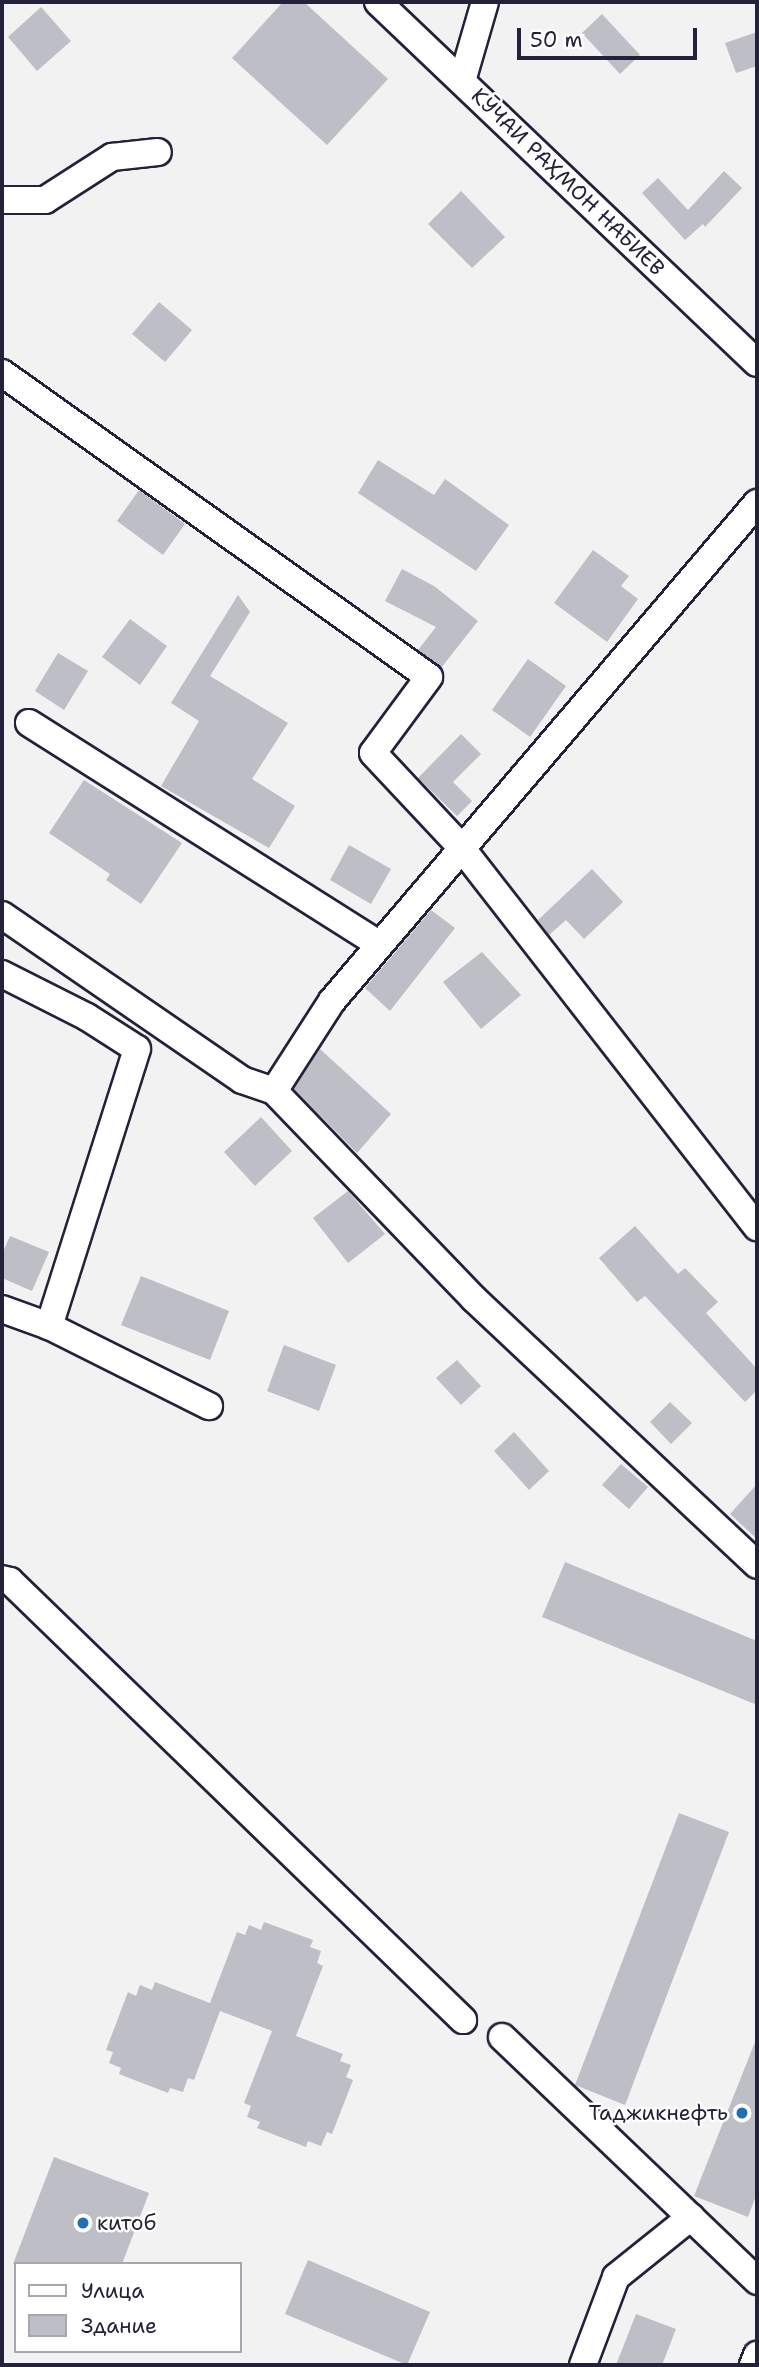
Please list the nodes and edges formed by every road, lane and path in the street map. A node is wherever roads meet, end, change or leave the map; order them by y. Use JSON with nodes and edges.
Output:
{"nodes":[{"id":1,"x":378,"y":2,"type":"edge"},
{"id":2,"x":485,"y":2,"type":"edge"},
{"id":3,"x":462,"y":81,"type":"junction"},
{"id":4,"x":158,"y":152,"type":"dead end"},
{"id":5,"x":2,"y":201,"type":"edge"},
{"id":6,"x":757,"y":363,"type":"edge"},
{"id":7,"x":4,"y":383,"type":"edge"},
{"id":8,"x":757,"y":503,"type":"edge"},
{"id":9,"x":29,"y":723,"type":"dead end"},
{"id":10,"x":460,"y":846,"type":"junction"},
{"id":11,"x":2,"y":915,"type":"edge"},
{"id":12,"x":379,"y":944,"type":"junction"},
{"id":13,"x":2,"y":974,"type":"edge"},
{"id":14,"x":274,"y":1091,"type":"junction"},
{"id":15,"x":757,"y":1227,"type":"edge"},
{"id":16,"x":2,"y":1309,"type":"edge"},
{"id":17,"x":49,"y":1326,"type":"junction"},
{"id":18,"x":209,"y":1406,"type":"dead end"},
{"id":19,"x":757,"y":1565,"type":"edge"},
{"id":20,"x":2,"y":1579,"type":"edge"},
{"id":21,"x":463,"y":2020,"type":"dead end"},
{"id":22,"x":502,"y":2037,"type":"dead end"},
{"id":23,"x":691,"y":2217,"type":"junction"},
{"id":24,"x":757,"y":2281,"type":"edge"},
{"id":25,"x":757,"y":2356,"type":"edge"},
{"id":26,"x":583,"y":2365,"type":"edge"},
{"id":27,"x":753,"y":2365,"type":"edge"}],
"edges":[{"from":1,"to":3,"type":"street","name":"КӮЧАИ РАҲМОН НАБИЕВ"},
{"from":2,"to":3,"type":"street"},
{"from":3,"to":6,"type":"street","name":"КӮЧАИ РАҲМОН НАБИЕВ"},
{"from":4,"to":5,"type":"street"},
{"from":7,"to":10,"type":"street"},
{"from":8,"to":10,"type":"street"},
{"from":9,"to":12,"type":"street"},
{"from":10,"to":12,"type":"street"},
{"from":10,"to":15,"type":"street"},
{"from":11,"to":14,"type":"street"},
{"from":12,"to":14,"type":"street"},
{"from":13,"to":17,"type":"street"},
{"from":14,"to":19,"type":"street"},
{"from":16,"to":17,"type":"street"},
{"from":17,"to":18,"type":"street"},
{"from":20,"to":21,"type":"street"},
{"from":22,"to":23,"type":"street"},
{"from":23,"to":24,"type":"street"},
{"from":23,"to":26,"type":"street"},
{"from":25,"to":27,"type":"street"}]}
